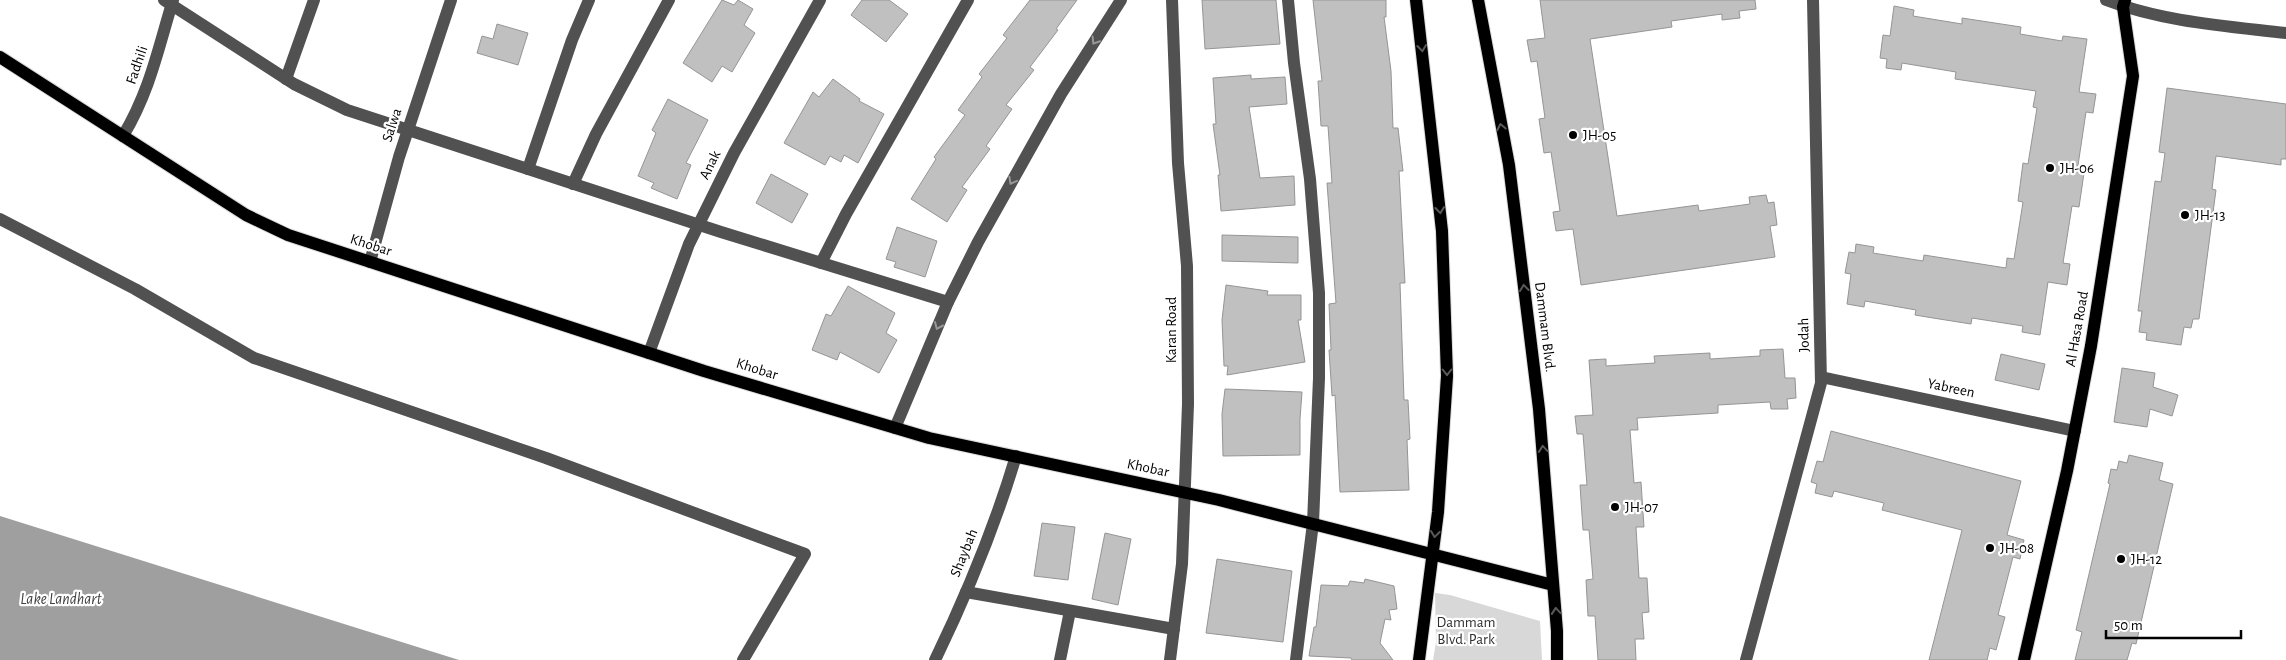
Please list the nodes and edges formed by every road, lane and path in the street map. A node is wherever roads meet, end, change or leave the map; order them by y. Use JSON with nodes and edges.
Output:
{"nodes":[{"id":1,"x":314,"y":0,"type":"edge"},
{"id":2,"x":451,"y":0,"type":"edge"},
{"id":3,"x":589,"y":0,"type":"edge"},
{"id":4,"x":669,"y":0,"type":"edge"},
{"id":5,"x":820,"y":0,"type":"edge"},
{"id":6,"x":968,"y":0,"type":"edge"},
{"id":7,"x":1121,"y":0,"type":"edge"},
{"id":8,"x":1172,"y":0,"type":"edge"},
{"id":9,"x":1288,"y":0,"type":"edge"},
{"id":10,"x":1416,"y":0,"type":"edge"},
{"id":11,"x":1478,"y":0,"type":"edge"},
{"id":12,"x":1813,"y":0,"type":"edge"},
{"id":13,"x":2106,"y":0,"type":"edge"},
{"id":14,"x":169,"y":2,"type":"edge"},
{"id":15,"x":2124,"y":3,"type":"edge"},
{"id":16,"x":2286,"y":33,"type":"edge"},
{"id":17,"x":0,"y":57,"type":"edge"},
{"id":18,"x":286,"y":79,"type":"junction"},
{"id":19,"x":408,"y":131,"type":"junction"},
{"id":20,"x":123,"y":136,"type":"junction"},
{"id":21,"x":528,"y":170,"type":"junction"},
{"id":22,"x":573,"y":184,"type":"junction"},
{"id":23,"x":0,"y":219,"type":"edge"},
{"id":24,"x":699,"y":225,"type":"junction"},
{"id":25,"x":370,"y":262,"type":"junction"},
{"id":26,"x":821,"y":263,"type":"junction"},
{"id":27,"x":948,"y":302,"type":"junction"},
{"id":28,"x":649,"y":353,"type":"junction"},
{"id":29,"x":1821,"y":377,"type":"junction"},
{"id":30,"x":895,"y":428,"type":"junction"},
{"id":31,"x":2075,"y":431,"type":"junction"},
{"id":32,"x":1016,"y":456,"type":"junction"},
{"id":33,"x":1185,"y":492,"type":"junction"},
{"id":34,"x":1313,"y":523,"type":"junction"},
{"id":35,"x":1433,"y":554,"type":"junction"},
{"id":36,"x":1554,"y":585,"type":"junction"},
{"id":37,"x":966,"y":592,"type":"junction"},
{"id":38,"x":1070,"y":612,"type":"junction"},
{"id":39,"x":1174,"y":629,"type":"junction"},
{"id":40,"x":744,"y":660,"type":"edge"},
{"id":41,"x":935,"y":660,"type":"edge"},
{"id":42,"x":1060,"y":660,"type":"edge"},
{"id":43,"x":1170,"y":660,"type":"edge"},
{"id":44,"x":1296,"y":660,"type":"edge"},
{"id":45,"x":1419,"y":660,"type":"edge"},
{"id":46,"x":1557,"y":660,"type":"edge"},
{"id":47,"x":1746,"y":660,"type":"edge"},
{"id":48,"x":2024,"y":660,"type":"edge"}],
"edges":[{"from":1,"to":18,"type":"street"},
{"from":2,"to":19,"type":"street","name":"Salwa"},
{"from":3,"to":21,"type":"street"},
{"from":4,"to":22,"type":"street"},
{"from":5,"to":24,"type":"street","name":"Anak"},
{"from":6,"to":26,"type":"street"},
{"from":7,"to":27,"type":"street","one_way":true},
{"from":8,"to":33,"type":"street","name":"Karan Road"},
{"from":9,"to":34,"type":"street"},
{"from":10,"to":35,"type":"main road","one_way":true},
{"from":36,"to":11,"type":"main road","name":"Dammam Blvd.","one_way":true},
{"from":12,"to":29,"type":"street","name":"Jodah"},
{"from":13,"to":15,"type":"street"},
{"from":14,"to":18,"type":"street"},
{"from":14,"to":20,"type":"street","name":"Fadhili"},
{"from":15,"to":16,"type":"street"},
{"from":15,"to":31,"type":"main road","name":"Al Hasa Road"},
{"from":17,"to":20,"type":"main road","name":"Khobar"},
{"from":18,"to":19,"type":"street"},
{"from":19,"to":21,"type":"street"},
{"from":19,"to":25,"type":"street","name":"Salwa"},
{"from":20,"to":25,"type":"main road","name":"Khobar"},
{"from":21,"to":22,"type":"street"},
{"from":22,"to":24,"type":"street"},
{"from":23,"to":40,"type":"street"},
{"from":24,"to":26,"type":"street"},
{"from":24,"to":28,"type":"street","name":"Anak"},
{"from":25,"to":28,"type":"main road","name":"Khobar"},
{"from":26,"to":27,"type":"street"},
{"from":27,"to":30,"type":"street","one_way":true},
{"from":28,"to":30,"type":"main road","name":"Khobar"},
{"from":29,"to":31,"type":"street","name":"Yabreen"},
{"from":29,"to":47,"type":"street","name":"Jodah"},
{"from":30,"to":32,"type":"main road","name":"Khobar"},
{"from":31,"to":48,"type":"main road","name":"Al Hasa Road"},
{"from":32,"to":33,"type":"main road","name":"Khobar"},
{"from":32,"to":37,"type":"street","name":"Shaybah"},
{"from":33,"to":34,"type":"main road","name":"Khobar"},
{"from":33,"to":39,"type":"street","name":"Karan Road"},
{"from":34,"to":35,"type":"main road","name":"Khobar"},
{"from":34,"to":44,"type":"street"},
{"from":35,"to":36,"type":"main road","name":"Khobar"},
{"from":35,"to":45,"type":"main road"},
{"from":46,"to":36,"type":"main road","name":"Dammam Blvd.","one_way":true},
{"from":37,"to":38,"type":"street"},
{"from":37,"to":41,"type":"street","name":"Shaybah"},
{"from":38,"to":39,"type":"street"},
{"from":38,"to":42,"type":"street"},
{"from":39,"to":43,"type":"street","name":"Karan Road"}]}
